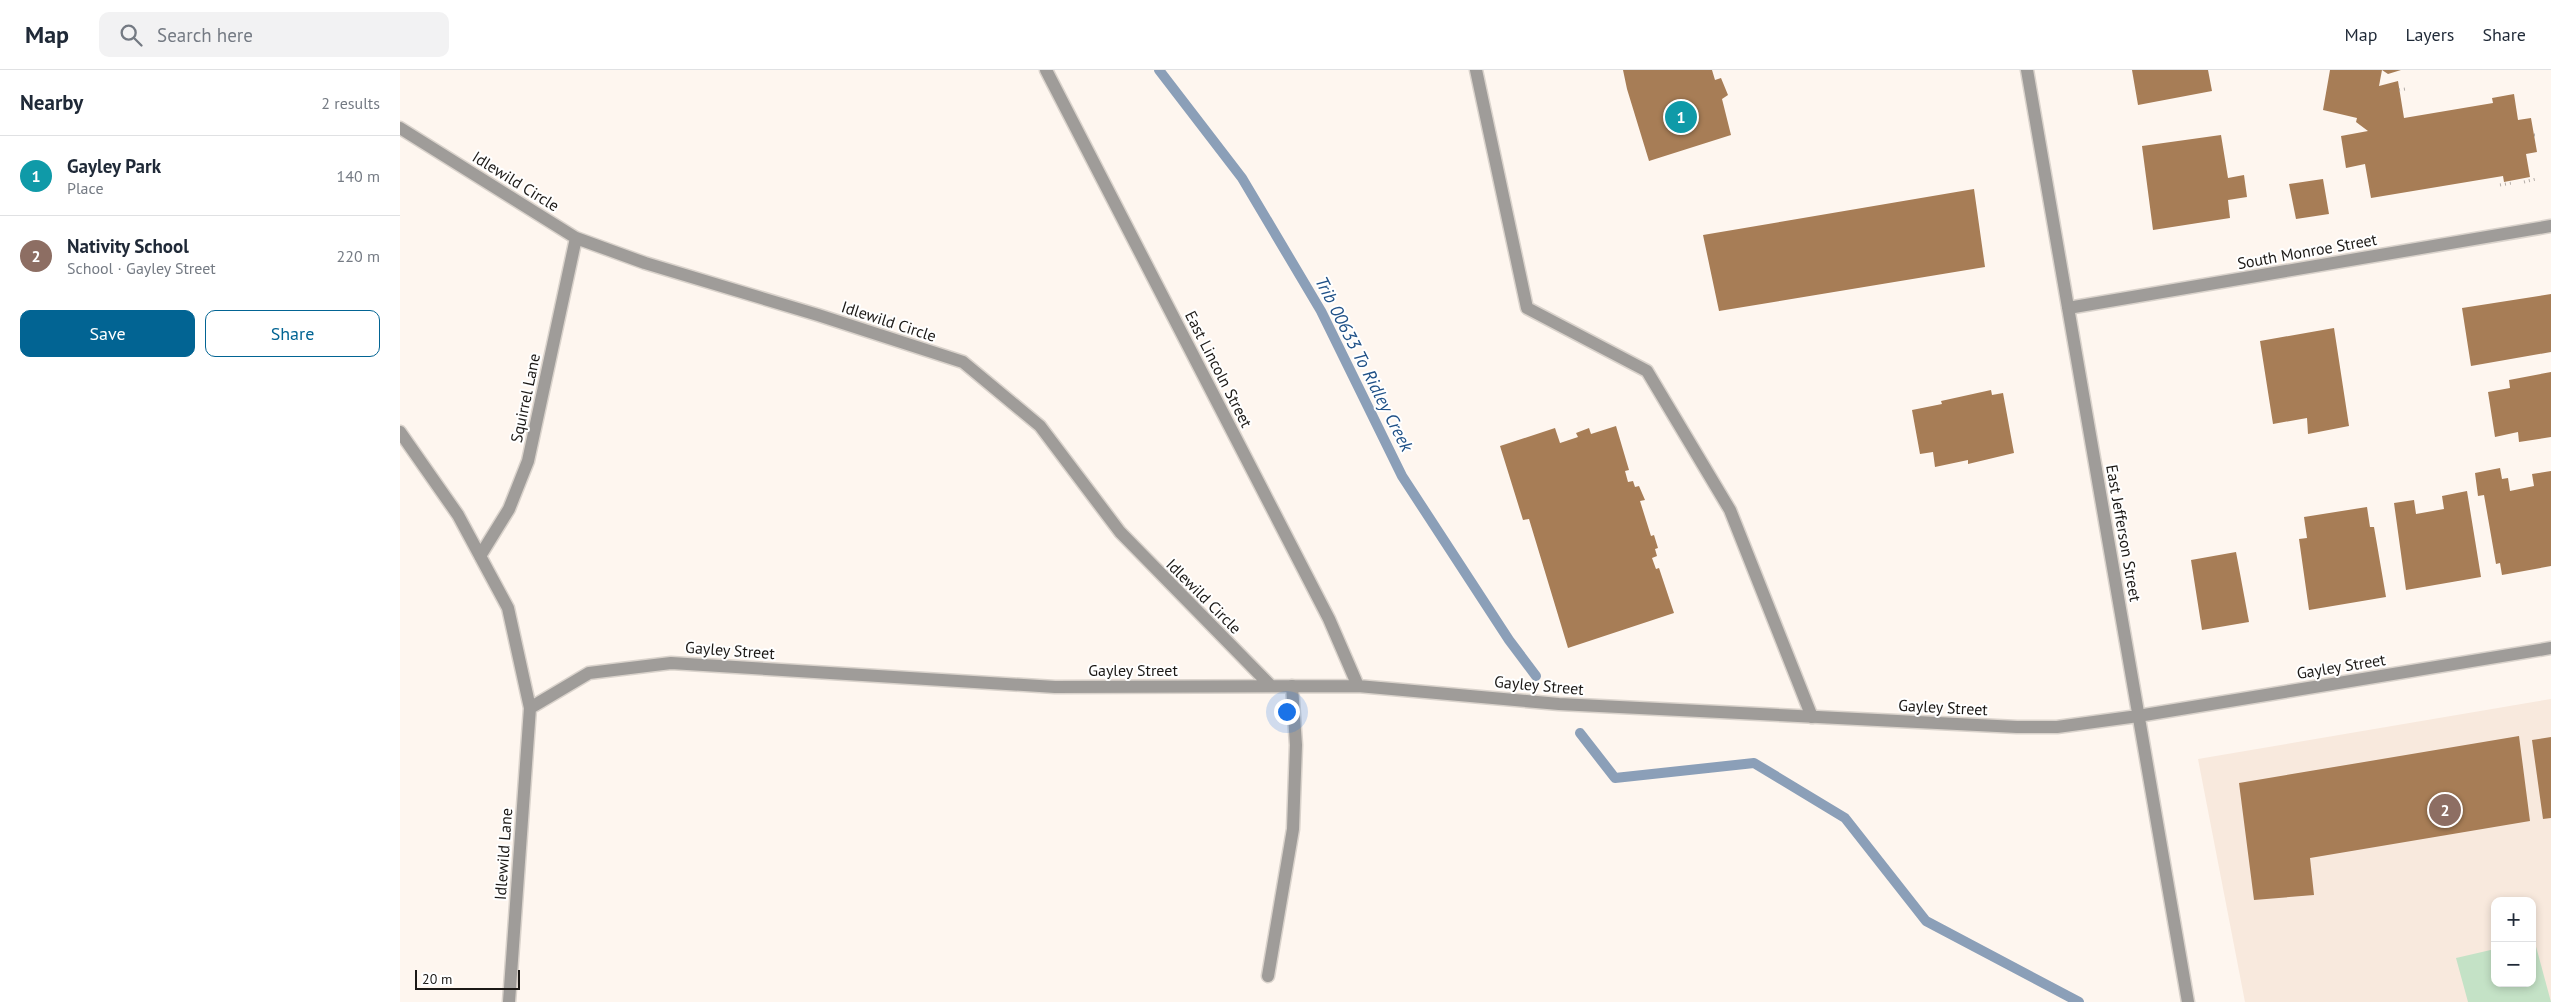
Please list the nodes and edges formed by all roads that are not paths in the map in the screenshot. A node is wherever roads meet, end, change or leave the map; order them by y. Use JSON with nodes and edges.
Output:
{"nodes":[{"id":1,"x":1046,"y":70,"type":"edge"},
{"id":2,"x":1476,"y":70,"type":"edge"},
{"id":3,"x":2027,"y":70,"type":"edge"},
{"id":4,"x":400,"y":128,"type":"edge"},
{"id":5,"x":2551,"y":226,"type":"edge"},
{"id":6,"x":576,"y":238,"type":"junction"},
{"id":7,"x":2068,"y":308,"type":"junction"},
{"id":8,"x":400,"y":432,"type":"edge"},
{"id":9,"x":480,"y":556,"type":"junction"},
{"id":10,"x":2551,"y":648,"type":"edge"},
{"id":11,"x":1271,"y":686,"type":"junction"},
{"id":12,"x":1292,"y":686,"type":"junction"},
{"id":13,"x":1358,"y":686,"type":"junction"},
{"id":14,"x":530,"y":708,"type":"junction"},
{"id":15,"x":2138,"y":716,"type":"junction"},
{"id":16,"x":1812,"y":717,"type":"junction"},
{"id":17,"x":1268,"y":976,"type":"dead end"},
{"id":18,"x":509,"y":1002,"type":"edge"},
{"id":19,"x":2188,"y":1002,"type":"edge"}],
"edges":[{"from":1,"to":13,"type":"street","name":"East Lincoln Street"},
{"from":2,"to":16,"type":"street"},
{"from":3,"to":7,"type":"street","name":"East Jefferson Street"},
{"from":4,"to":6,"type":"street","name":"Idlewild Circle"},
{"from":5,"to":7,"type":"street","name":"South Monroe Street"},
{"from":6,"to":9,"type":"street","name":"Squirrel Lane"},
{"from":6,"to":11,"type":"street","name":"Idlewild Circle"},
{"from":7,"to":15,"type":"street","name":"East Jefferson Street"},
{"from":8,"to":9,"type":"street"},
{"from":9,"to":14,"type":"street"},
{"from":10,"to":15,"type":"street","name":"Gayley Street"},
{"from":11,"to":12,"type":"street","name":"Gayley Street"},
{"from":11,"to":14,"type":"street","name":"Gayley Street"},
{"from":12,"to":13,"type":"street","name":"Gayley Street"},
{"from":12,"to":17,"type":"street"},
{"from":13,"to":16,"type":"street","name":"Gayley Street"},
{"from":14,"to":18,"type":"street","name":"Idlewild Lane"},
{"from":15,"to":16,"type":"street","name":"Gayley Street"},
{"from":15,"to":19,"type":"street","name":"East Jefferson Street"}]}
